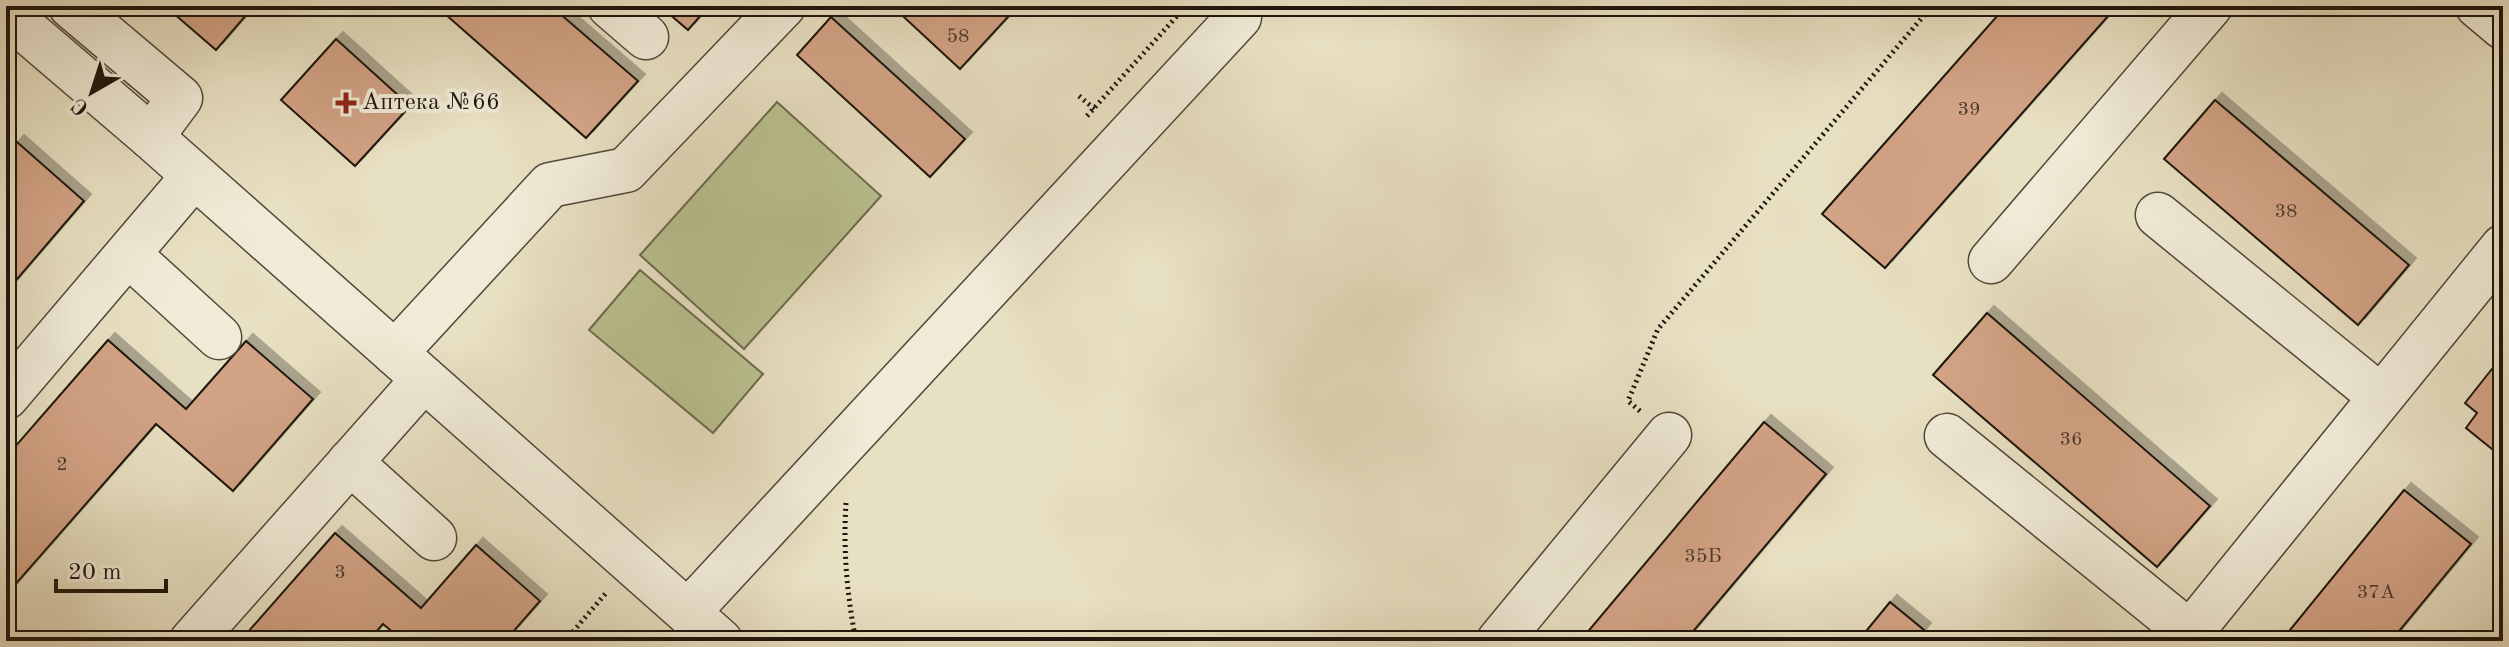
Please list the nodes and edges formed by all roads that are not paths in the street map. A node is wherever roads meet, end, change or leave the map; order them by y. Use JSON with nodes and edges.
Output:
{"nodes":[{"id":1,"x":71,"y":6,"type":"edge"},
{"id":2,"x":610,"y":6,"type":"edge"},
{"id":3,"x":783,"y":6,"type":"edge"},
{"id":4,"x":2210,"y":6,"type":"edge"},
{"id":5,"x":2478,"y":6,"type":"edge"},
{"id":6,"x":6,"y":13,"type":"edge"},
{"id":7,"x":1239,"y":17,"type":"dead end"},
{"id":8,"x":2503,"y":27,"type":"edge"},
{"id":9,"x":646,"y":37,"type":"dead end"},
{"id":10,"x":151,"y":137,"type":"junction"},
{"id":11,"x":194,"y":176,"type":"junction"},
{"id":12,"x":2158,"y":215,"type":"dead end"},
{"id":13,"x":2503,"y":247,"type":"edge"},
{"id":14,"x":128,"y":254,"type":"junction"},
{"id":15,"x":1991,"y":261,"type":"dead end"},
{"id":16,"x":219,"y":337,"type":"dead end"},
{"id":17,"x":409,"y":366,"type":"junction"},
{"id":18,"x":6,"y":397,"type":"edge"},
{"id":19,"x":2381,"y":397,"type":"junction"},
{"id":20,"x":1669,"y":435,"type":"road end"},
{"id":21,"x":1947,"y":436,"type":"dead end"},
{"id":22,"x":350,"y":462,"type":"junction"},
{"id":23,"x":434,"y":538,"type":"dead end"},
{"id":24,"x":711,"y":634,"type":"edge"},
{"id":25,"x":192,"y":641,"type":"edge"},
{"id":26,"x":1499,"y":641,"type":"edge"}],
"edges":[{"from":1,"to":10,"type":"street"},
{"from":2,"to":9,"type":"street"},
{"from":3,"to":17,"type":"street"},
{"from":4,"to":15,"type":"street"},
{"from":5,"to":8,"type":"street"},
{"from":6,"to":10,"type":"street"},
{"from":7,"to":24,"type":"street"},
{"from":10,"to":11,"type":"street"},
{"from":11,"to":14,"type":"street"},
{"from":11,"to":17,"type":"street"},
{"from":12,"to":19,"type":"street"},
{"from":13,"to":19,"type":"street"},
{"from":14,"to":16,"type":"street"},
{"from":14,"to":18,"type":"street"},
{"from":17,"to":22,"type":"street"},
{"from":17,"to":24,"type":"street"},
{"from":19,"to":21,"type":"street"},
{"from":20,"to":26,"type":"street"},
{"from":22,"to":23,"type":"street"},
{"from":22,"to":25,"type":"street"}]}
